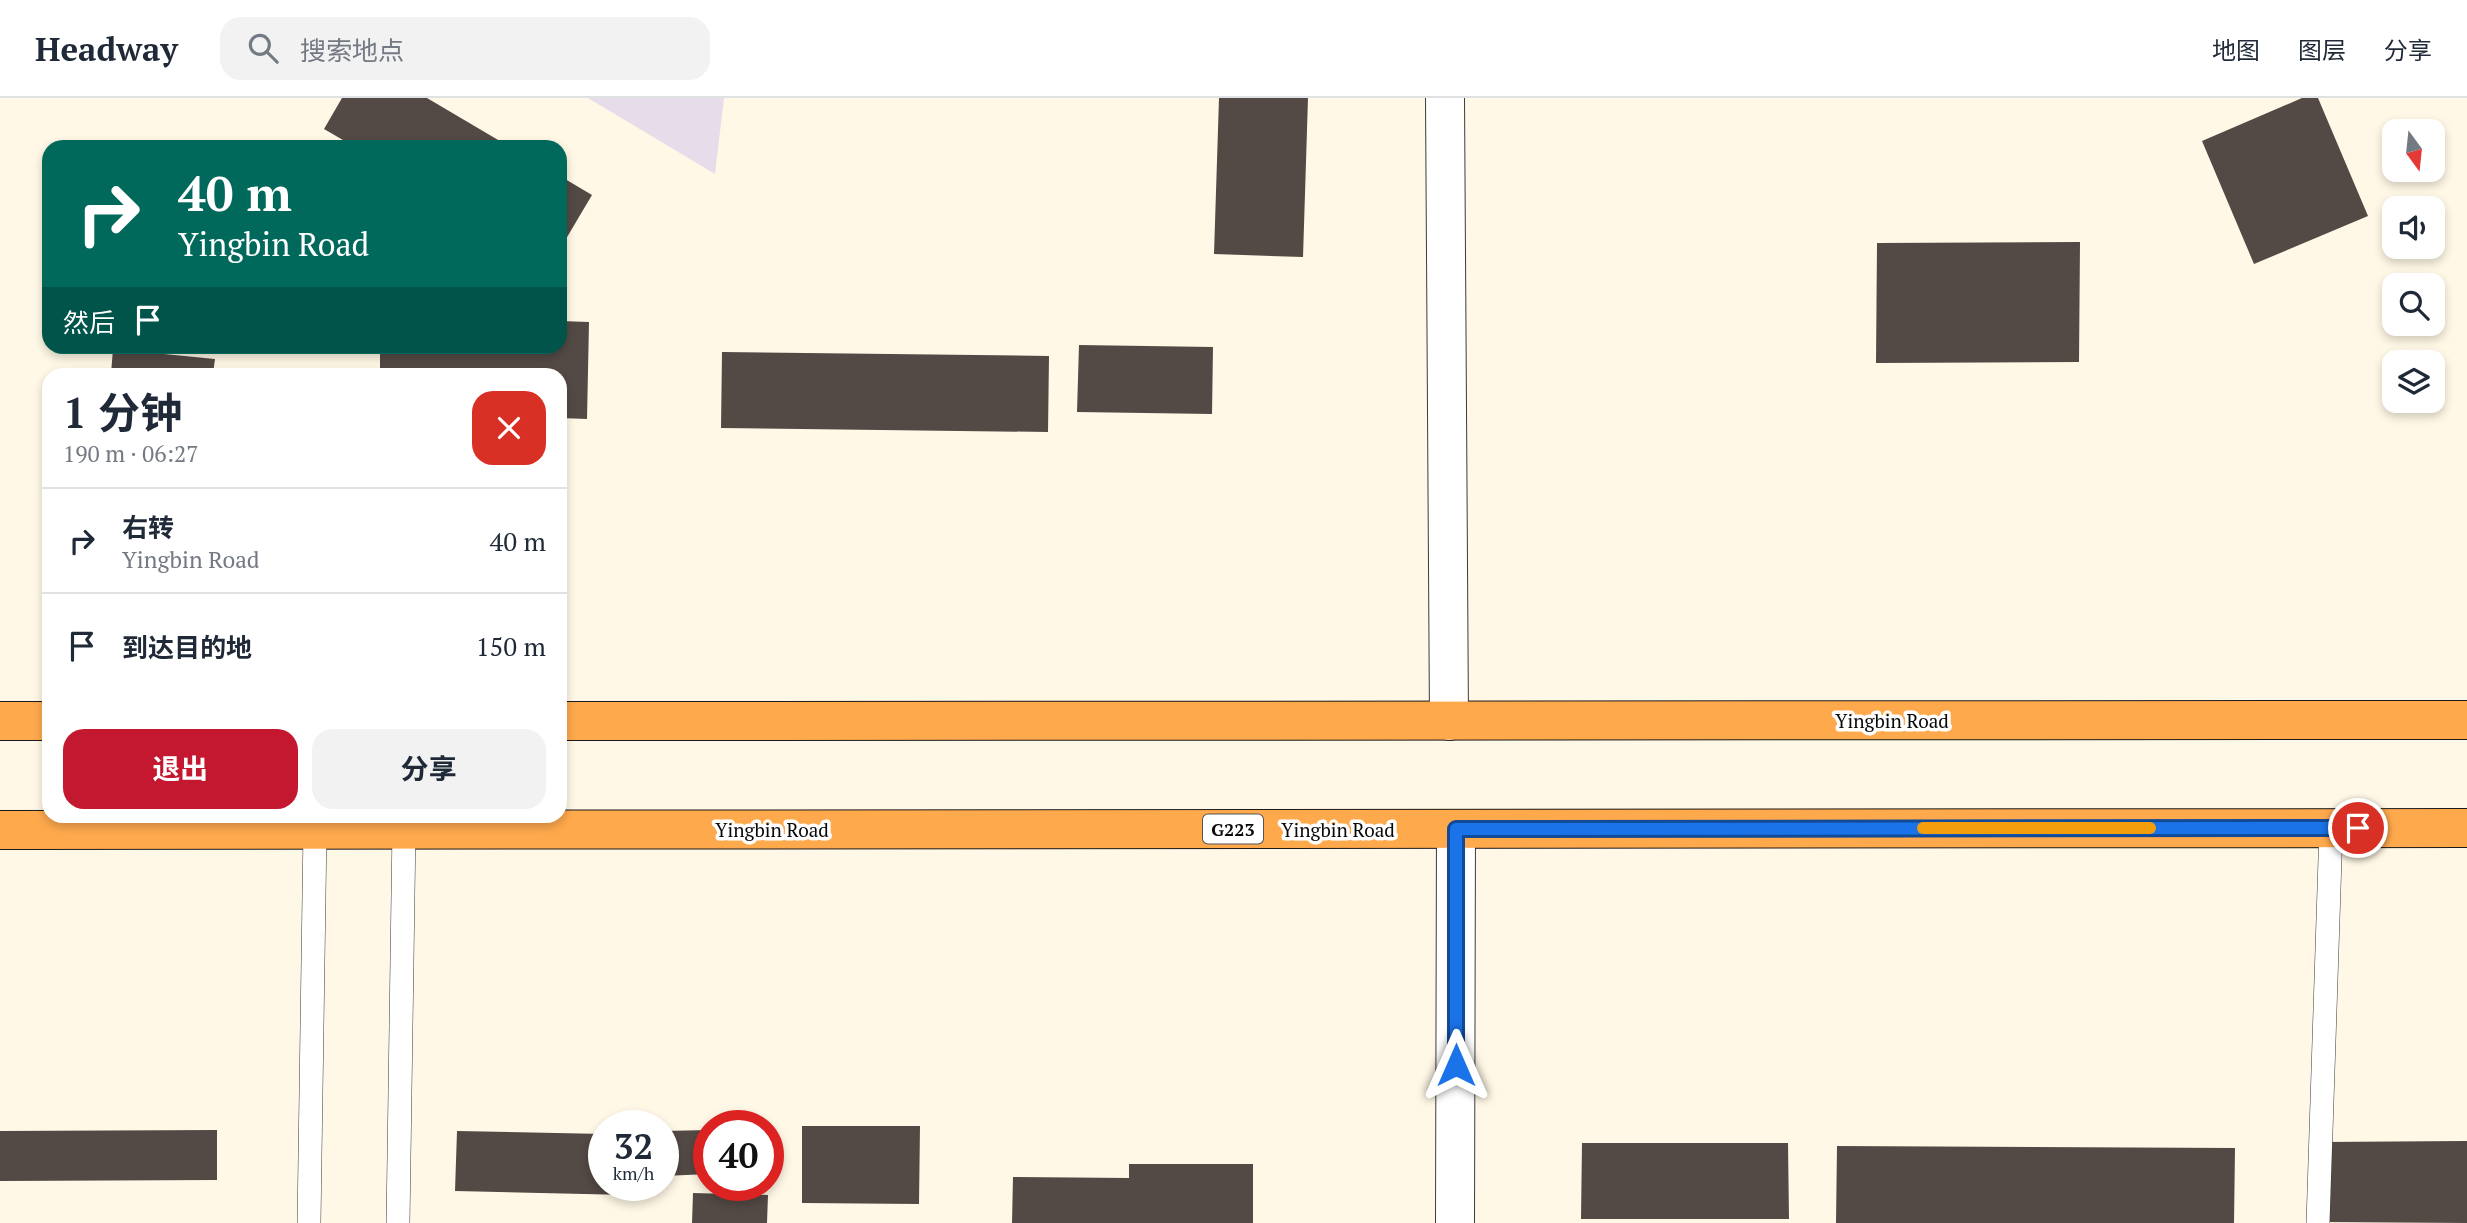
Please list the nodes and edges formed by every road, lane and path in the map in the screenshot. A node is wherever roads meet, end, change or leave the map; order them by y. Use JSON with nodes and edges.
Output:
{"nodes":[{"id":1,"x":1445,"y":98,"type":"edge"},
{"id":2,"x":2467,"y":719,"type":"edge"},
{"id":3,"x":0,"y":721,"type":"edge"},
{"id":4,"x":42,"y":721,"type":"edge"},
{"id":5,"x":567,"y":721,"type":"edge"},
{"id":6,"x":1449,"y":721,"type":"junction"},
{"id":7,"x":2331,"y":828,"type":"junction"},
{"id":8,"x":2467,"y":828,"type":"edge"},
{"id":9,"x":1456,"y":829,"type":"junction"},
{"id":10,"x":0,"y":830,"type":"edge"},
{"id":11,"x":315,"y":830,"type":"junction"},
{"id":12,"x":404,"y":830,"type":"junction"},
{"id":13,"x":309,"y":1223,"type":"edge"},
{"id":14,"x":398,"y":1223,"type":"edge"},
{"id":15,"x":1455,"y":1223,"type":"edge"},
{"id":16,"x":2318,"y":1223,"type":"edge"}],
"edges":[{"from":1,"to":6,"type":"street"},
{"from":2,"to":6,"type":"highway","name":"Yingbin Road"},
{"from":3,"to":4,"type":"highway"},
{"from":5,"to":6,"type":"highway","name":"Yingbin Road"},
{"from":7,"to":8,"type":"highway","name":"Yingbin Road","number":"G223"},
{"from":7,"to":9,"type":"highway","name":"Yingbin Road","number":"G223"},
{"from":7,"to":16,"type":"lane"},
{"from":9,"to":12,"type":"highway","name":"Yingbin Road","number":"G223"},
{"from":9,"to":15,"type":"street"},
{"from":10,"to":11,"type":"highway","name":"Yingbin Road","number":"G223"},
{"from":11,"to":12,"type":"highway","name":"Yingbin Road","number":"G223"},
{"from":11,"to":13,"type":"lane"},
{"from":12,"to":14,"type":"lane"}]}
